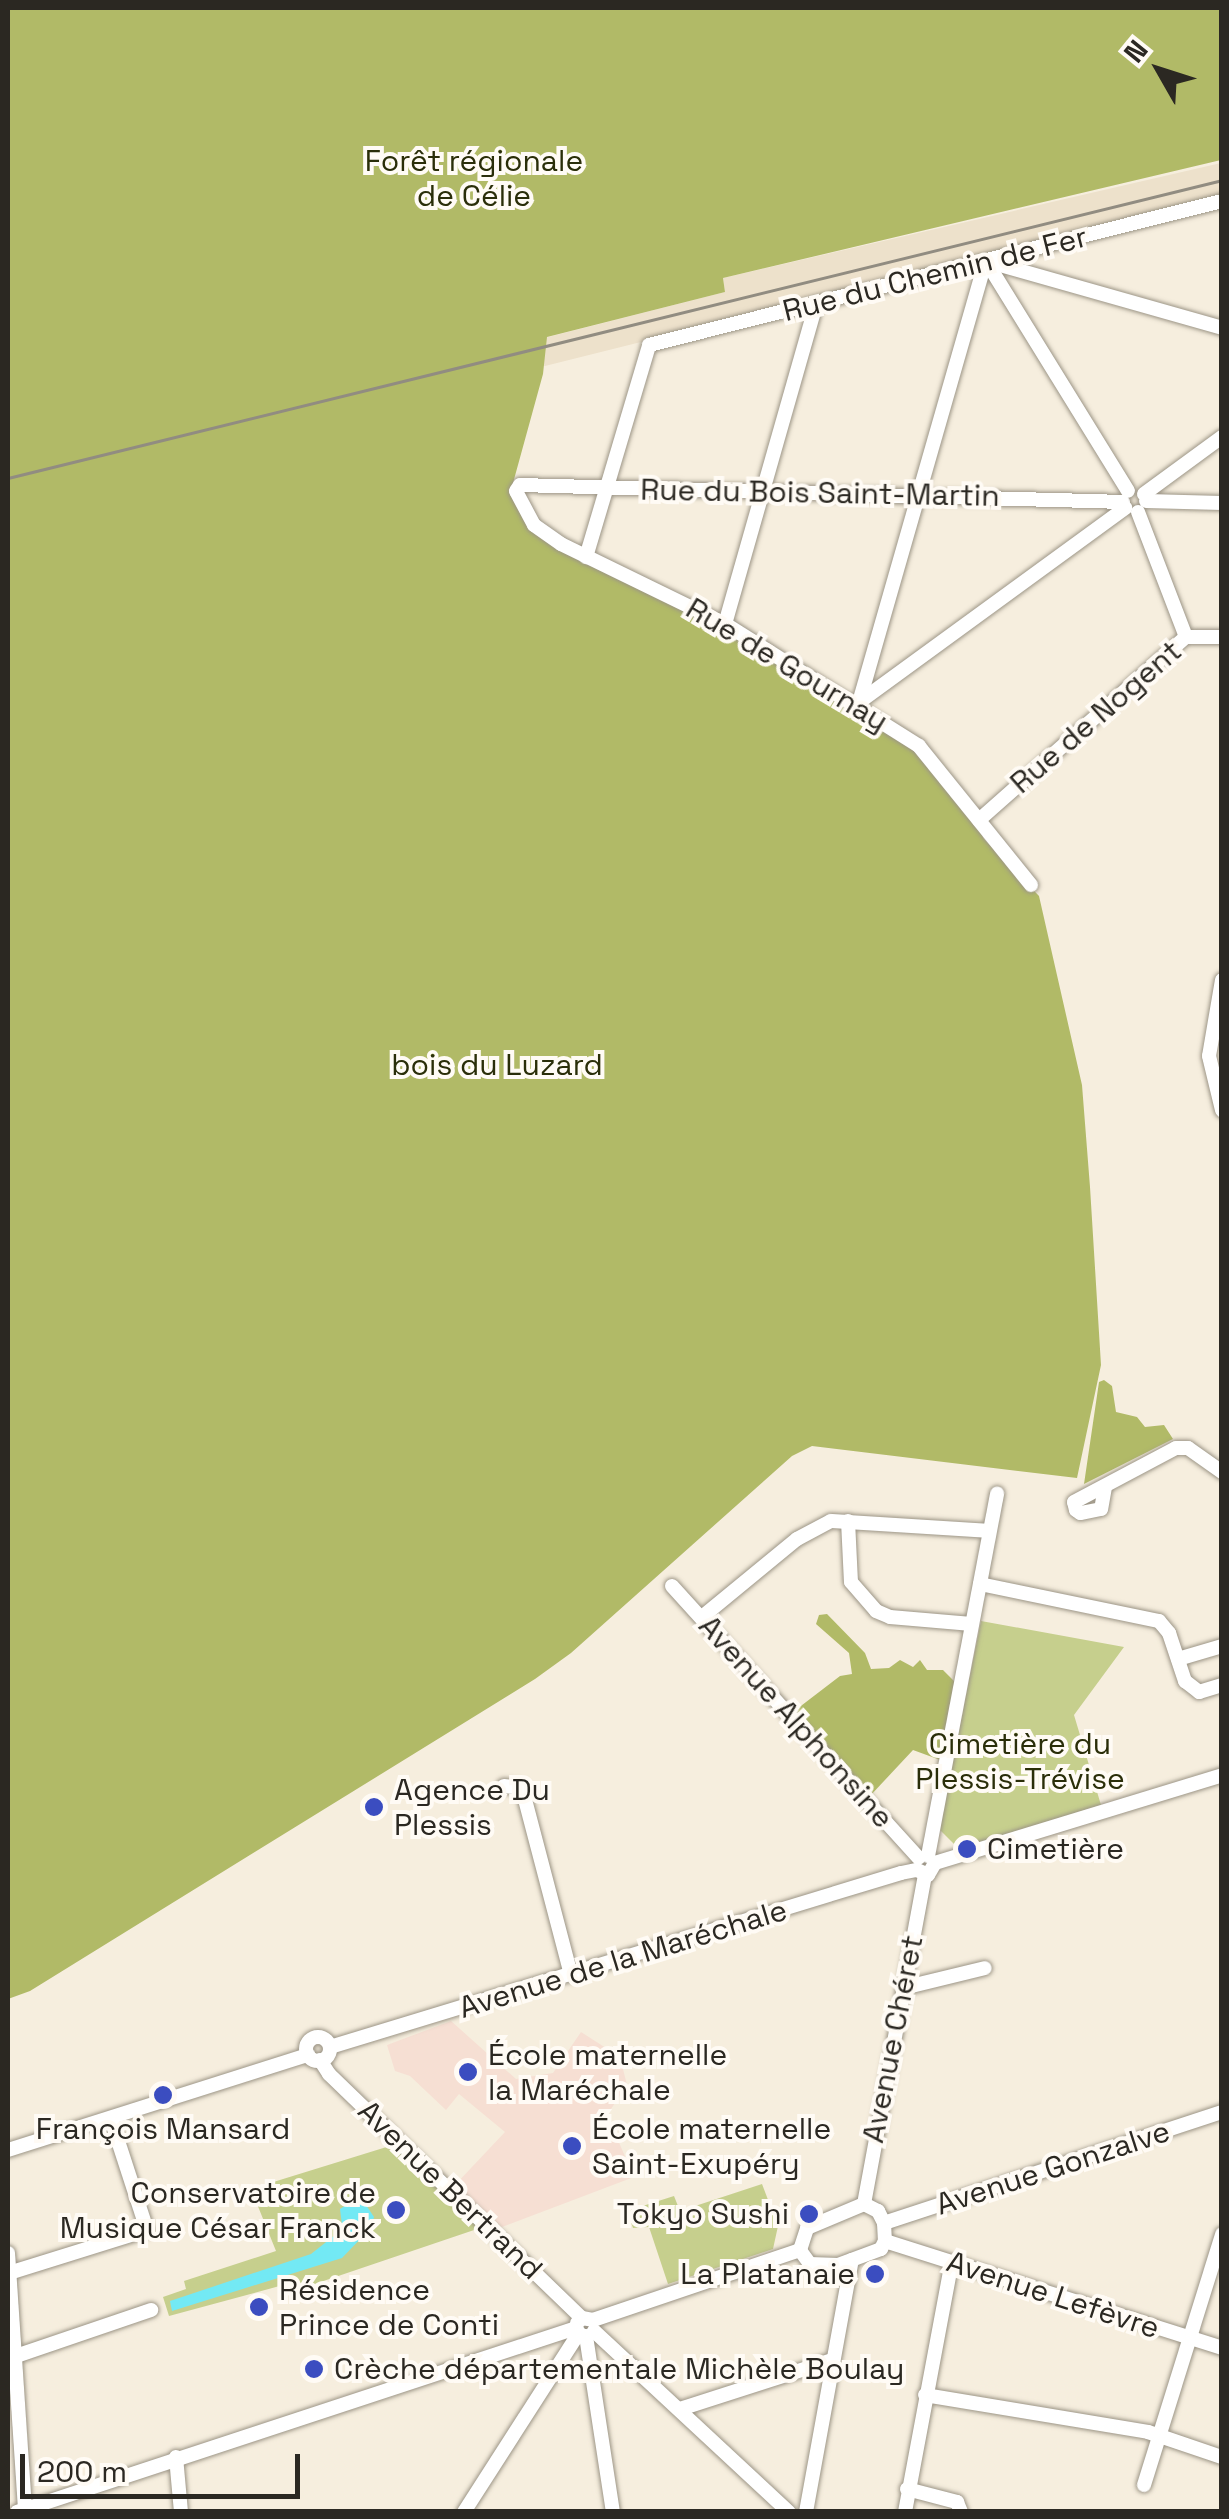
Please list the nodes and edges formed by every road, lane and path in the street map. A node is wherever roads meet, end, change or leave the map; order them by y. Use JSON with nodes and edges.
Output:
{"nodes":[{"id":1,"x":1222,"y":201,"type":"edge"},
{"id":2,"x":986,"y":261,"type":"junction"},
{"id":3,"x":816,"y":304,"type":"junction"},
{"id":4,"x":1222,"y":328,"type":"edge"},
{"id":5,"x":1222,"y":437,"type":"edge"},
{"id":6,"x":517,"y":487,"type":"joint"},
{"id":7,"x":607,"y":488,"type":"junction"},
{"id":8,"x":763,"y":492,"type":"junction"},
{"id":9,"x":919,"y":495,"type":"junction"},
{"id":10,"x":1134,"y":501,"type":"junction"},
{"id":11,"x":1222,"y":503,"type":"edge"},
{"id":12,"x":586,"y":556,"type":"junction"},
{"id":13,"x":725,"y":624,"type":"junction"},
{"id":14,"x":1186,"y":637,"type":"junction"},
{"id":15,"x":1222,"y":638,"type":"edge"},
{"id":16,"x":860,"y":703,"type":"junction"},
{"id":17,"x":979,"y":820,"type":"junction"},
{"id":18,"x":1031,"y":885,"type":"dead end"},
{"id":19,"x":1222,"y":980,"type":"edge"},
{"id":20,"x":1222,"y":1110,"type":"edge"},
{"id":21,"x":1222,"y":1472,"type":"edge"},
{"id":22,"x":1105,"y":1487,"type":"dead end"},
{"id":23,"x":997,"y":1494,"type":"dead end"},
{"id":24,"x":848,"y":1521,"type":"junction"},
{"id":25,"x":988,"y":1530,"type":"junction"},
{"id":26,"x":980,"y":1584,"type":"junction"},
{"id":27,"x":672,"y":1586,"type":"dead end"},
{"id":28,"x":702,"y":1617,"type":"junction"},
{"id":29,"x":972,"y":1624,"type":"junction"},
{"id":30,"x":1222,"y":1646,"type":"edge"},
{"id":31,"x":1178,"y":1659,"type":"junction"},
{"id":32,"x":1222,"y":1685,"type":"edge"},
{"id":33,"x":1222,"y":1775,"type":"edge"},
{"id":34,"x":504,"y":1786,"type":"dead end"},
{"id":35,"x":925,"y":1865,"type":"junction"},
{"id":36,"x":985,"y":1968,"type":"dead end"},
{"id":37,"x":571,"y":1975,"type":"junction"},
{"id":38,"x":903,"y":1988,"type":"junction"},
{"id":39,"x":330,"y":2046,"type":"junction"},
{"id":40,"x":314,"y":2058,"type":"junction"},
{"id":41,"x":1222,"y":2112,"type":"edge"},
{"id":42,"x":111,"y":2120,"type":"junction"},
{"id":43,"x":8,"y":2150,"type":"edge"},
{"id":44,"x":864,"y":2204,"type":"junction"},
{"id":45,"x":884,"y":2222,"type":"junction"},
{"id":46,"x":1222,"y":2234,"type":"edge"},
{"id":47,"x":886,"y":2241,"type":"junction"},
{"id":48,"x":800,"y":2250,"type":"junction"},
{"id":49,"x":8,"y":2253,"type":"edge"},
{"id":50,"x":852,"y":2260,"type":"junction"},
{"id":51,"x":952,"y":2262,"type":"junction"},
{"id":52,"x":9,"y":2273,"type":"edge"},
{"id":53,"x":151,"y":2310,"type":"dead end"},
{"id":54,"x":585,"y":2328,"type":"junction"},
{"id":55,"x":1190,"y":2338,"type":"junction"},
{"id":56,"x":1222,"y":2348,"type":"edge"},
{"id":57,"x":16,"y":2356,"type":"junction"},
{"id":58,"x":833,"y":2360,"type":"junction"},
{"id":59,"x":926,"y":2395,"type":"junction"},
{"id":60,"x":680,"y":2408,"type":"junction"},
{"id":61,"x":1159,"y":2434,"type":"junction"},
{"id":62,"x":176,"y":2457,"type":"junction"},
{"id":63,"x":1222,"y":2457,"type":"edge"},
{"id":64,"x":1144,"y":2485,"type":"dead end"},
{"id":65,"x":908,"y":2489,"type":"junction"},
{"id":66,"x":22,"y":2511,"type":"edge"},
{"id":67,"x":181,"y":2512,"type":"edge"},
{"id":68,"x":464,"y":2512,"type":"edge"},
{"id":69,"x":614,"y":2512,"type":"edge"},
{"id":70,"x":789,"y":2512,"type":"edge"},
{"id":71,"x":806,"y":2512,"type":"edge"},
{"id":72,"x":905,"y":2512,"type":"edge"},
{"id":73,"x":962,"y":2512,"type":"edge"}],
"edges":[{"from":1,"to":2,"type":"street","name":"Rue du Chemin de Fer"},
{"from":2,"to":3,"type":"street","name":"Rue du Chemin de Fer"},
{"from":2,"to":4,"type":"street"},
{"from":2,"to":9,"type":"street"},
{"from":2,"to":10,"type":"street"},
{"from":3,"to":7,"type":"street","name":"Rue du Chemin de Fer"},
{"from":3,"to":8,"type":"street"},
{"from":5,"to":10,"type":"street"},
{"from":6,"to":7,"type":"street","name":"Rue du Bois Saint-Martin"},
{"from":6,"to":12,"type":"street","name":"Rue de Gournay"},
{"from":7,"to":8,"type":"street","name":"Rue du Bois Saint-Martin"},
{"from":7,"to":12,"type":"street"},
{"from":8,"to":9,"type":"street","name":"Rue du Bois Saint-Martin"},
{"from":8,"to":13,"type":"street"},
{"from":9,"to":10,"type":"street","name":"Rue du Bois Saint-Martin"},
{"from":9,"to":16,"type":"street"},
{"from":10,"to":11,"type":"street","name":"Rue du Bois Saint-Martin"},
{"from":10,"to":14,"type":"street"},
{"from":10,"to":16,"type":"street"},
{"from":12,"to":13,"type":"street","name":"Rue de Gournay"},
{"from":13,"to":16,"type":"street","name":"Rue de Gournay"},
{"from":14,"to":15,"type":"street","name":"Rue de Nogent"},
{"from":14,"to":17,"type":"street","name":"Rue de Nogent"},
{"from":16,"to":17,"type":"street","name":"Rue de Gournay"},
{"from":17,"to":18,"type":"street","name":"Rue de Gournay"},
{"from":19,"to":20,"type":"street"},
{"from":21,"to":22,"type":"street"},
{"from":23,"to":25,"type":"street","name":"Avenue Chéret"},
{"from":24,"to":25,"type":"street"},
{"from":24,"to":28,"type":"street"},
{"from":24,"to":29,"type":"street"},
{"from":25,"to":26,"type":"street","name":"Avenue Chéret"},
{"from":26,"to":29,"type":"street","name":"Avenue Chéret"},
{"from":26,"to":31,"type":"street"},
{"from":27,"to":28,"type":"street","name":"Avenue Alphonsine"},
{"from":28,"to":35,"type":"street","name":"Avenue Alphonsine"},
{"from":29,"to":35,"type":"street","name":"Avenue Chéret"},
{"from":30,"to":31,"type":"street"},
{"from":31,"to":32,"type":"street"},
{"from":33,"to":35,"type":"street","name":"Avenue de la Maréchale"},
{"from":34,"to":37,"type":"street"},
{"from":35,"to":37,"type":"street","name":"Avenue de la Maréchale"},
{"from":35,"to":38,"type":"street","name":"Avenue Chéret"},
{"from":36,"to":38,"type":"street"},
{"from":37,"to":39,"type":"street","name":"Avenue de la Maréchale"},
{"from":38,"to":44,"type":"street","name":"Avenue Chéret"},
{"from":39,"to":40,"type":"street"},
{"from":39,"to":40,"type":"street","name":"Avenue de la Maréchale"},
{"from":40,"to":42,"type":"street"},
{"from":40,"to":54,"type":"street","name":"Avenue Bertrand"},
{"from":41,"to":45,"type":"street","name":"Avenue Gonzalve"},
{"from":42,"to":43,"type":"street"},
{"from":42,"to":52,"type":"street"},
{"from":44,"to":45,"type":"street"},
{"from":44,"to":48,"type":"street"},
{"from":45,"to":47,"type":"street"},
{"from":46,"to":55,"type":"street"},
{"from":47,"to":50,"type":"street"},
{"from":47,"to":51,"type":"street","name":"Avenue Lefèvre"},
{"from":48,"to":50,"type":"street"},
{"from":48,"to":54,"type":"street"},
{"from":49,"to":52,"type":"street"},
{"from":50,"to":58,"type":"street"},
{"from":51,"to":55,"type":"street","name":"Avenue Lefèvre"},
{"from":51,"to":59,"type":"street"},
{"from":52,"to":57,"type":"street"},
{"from":53,"to":57,"type":"street"},
{"from":54,"to":60,"type":"street","name":"Avenue Bertrand"},
{"from":54,"to":62,"type":"street"},
{"from":54,"to":68,"type":"street"},
{"from":54,"to":69,"type":"street"},
{"from":55,"to":56,"type":"street","name":"Avenue Lefèvre"},
{"from":55,"to":61,"type":"street"},
{"from":57,"to":66,"type":"street"},
{"from":58,"to":60,"type":"street"},
{"from":58,"to":71,"type":"street"},
{"from":59,"to":61,"type":"street"},
{"from":59,"to":65,"type":"street"},
{"from":60,"to":70,"type":"street","name":"Avenue Bertrand"},
{"from":61,"to":63,"type":"street"},
{"from":61,"to":64,"type":"street"},
{"from":62,"to":66,"type":"street"},
{"from":62,"to":67,"type":"street"},
{"from":65,"to":72,"type":"street"},
{"from":65,"to":73,"type":"street"}]}
